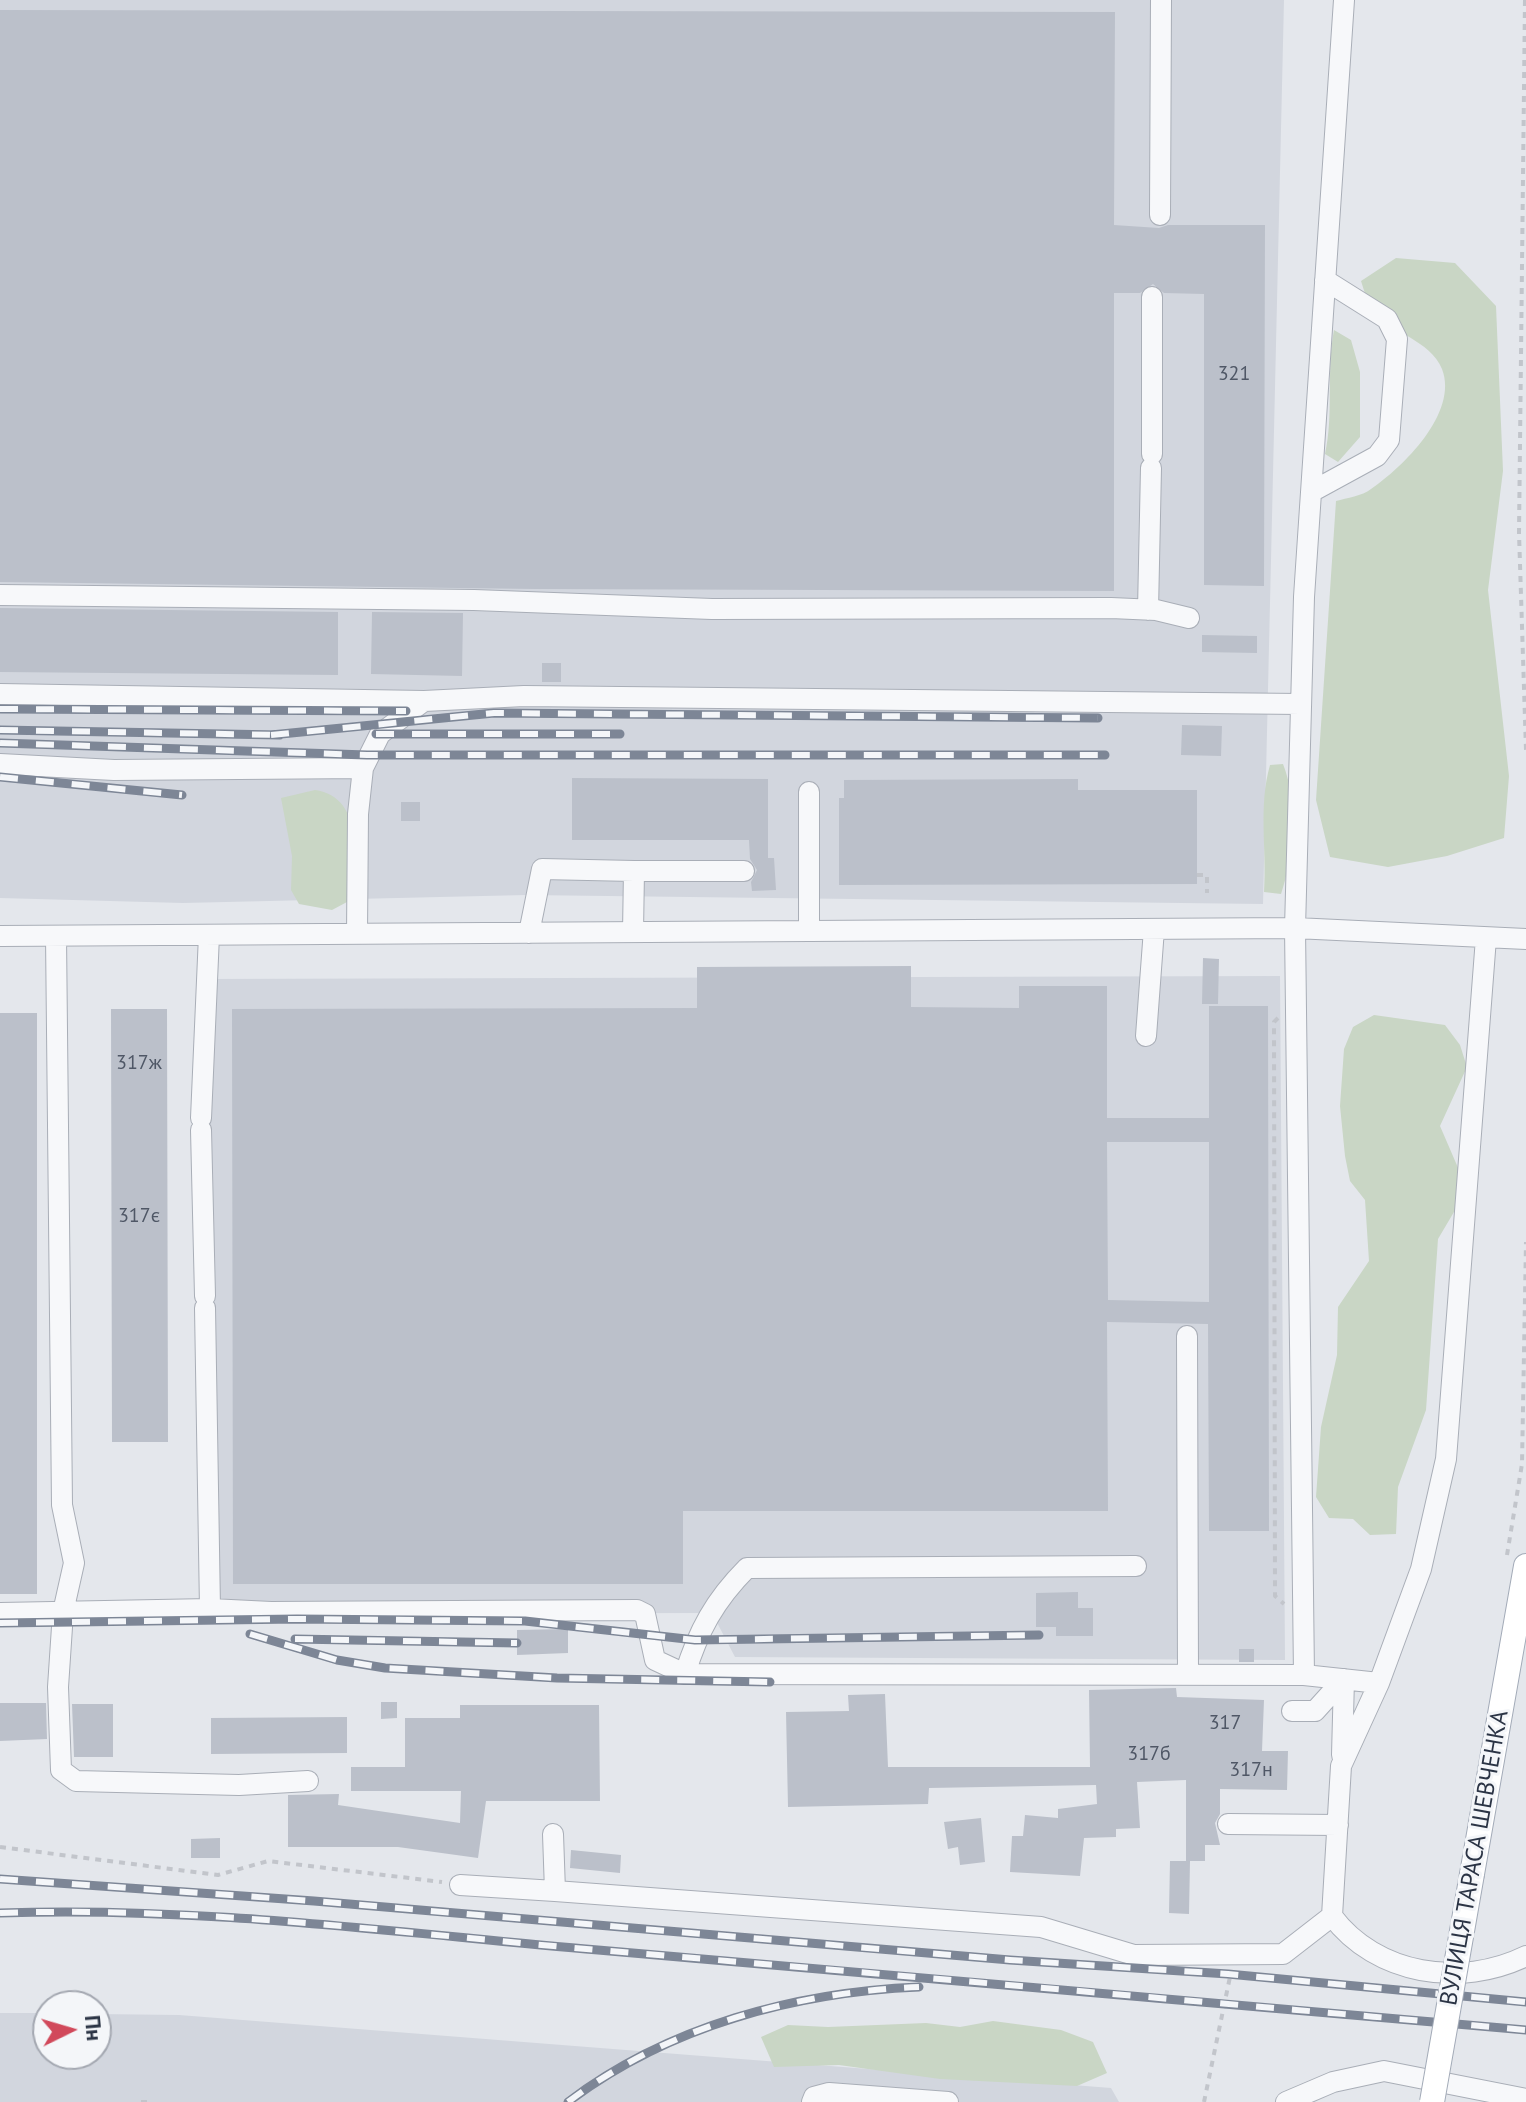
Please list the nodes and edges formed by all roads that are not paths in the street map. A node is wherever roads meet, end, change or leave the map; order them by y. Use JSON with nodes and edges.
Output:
{"nodes":[{"id":1,"x":1161,"y":0,"type":"edge"},
{"id":2,"x":1344,"y":0,"type":"edge"},
{"id":3,"x":1160,"y":215,"type":"dead end"},
{"id":4,"x":1325,"y":280,"type":"junction"},
{"id":5,"x":1152,"y":297,"type":"dead end"},
{"id":6,"x":1311,"y":492,"type":"junction"},
{"id":7,"x":0,"y":595,"type":"edge"},
{"id":8,"x":1148,"y":610,"type":"junction"},
{"id":9,"x":1189,"y":618,"type":"dead end"},
{"id":10,"x":0,"y":694,"type":"edge"},
{"id":11,"x":424,"y":701,"type":"junction"},
{"id":12,"x":1301,"y":704,"type":"junction"},
{"id":13,"x":0,"y":764,"type":"edge"},
{"id":14,"x":363,"y":768,"type":"junction"},
{"id":15,"x":809,"y":792,"type":"dead end"},
{"id":16,"x":634,"y":871,"type":"junction"},
{"id":17,"x":744,"y":871,"type":"dead end"},
{"id":18,"x":1295,"y":928,"type":"junction"},
{"id":19,"x":1154,"y":929,"type":"junction"},
{"id":20,"x":809,"y":931,"type":"junction"},
{"id":21,"x":633,"y":932,"type":"junction"},
{"id":22,"x":529,"y":933,"type":"junction"},
{"id":23,"x":357,"y":934,"type":"junction"},
{"id":24,"x":209,"y":935,"type":"junction"},
{"id":25,"x":0,"y":936,"type":"edge"},
{"id":26,"x":56,"y":936,"type":"junction"},
{"id":27,"x":1486,"y":938,"type":"junction"},
{"id":28,"x":1526,"y":939,"type":"edge"},
{"id":29,"x":1146,"y":1036,"type":"dead end"},
{"id":30,"x":1187,"y":1336,"type":"dead end"},
{"id":31,"x":1516,"y":1562,"type":"edge"},
{"id":32,"x":1136,"y":1566,"type":"dead end"},
{"id":33,"x":210,"y":1609,"type":"junction"},
{"id":34,"x":63,"y":1612,"type":"junction"},
{"id":35,"x":0,"y":1613,"type":"edge"},
{"id":36,"x":685,"y":1674,"type":"junction"},
{"id":37,"x":1188,"y":1675,"type":"junction"},
{"id":38,"x":1304,"y":1675,"type":"junction"},
{"id":39,"x":1344,"y":1679,"type":"junction"},
{"id":40,"x":1379,"y":1683,"type":"junction"},
{"id":41,"x":1292,"y":1711,"type":"dead end"},
{"id":42,"x":1341,"y":1766,"type":"junction"},
{"id":43,"x":308,"y":1781,"type":"dead end"},
{"id":44,"x":1228,"y":1824,"type":"dead end"},
{"id":45,"x":1338,"y":1825,"type":"junction"},
{"id":46,"x":553,"y":1834,"type":"dead end"},
{"id":47,"x":460,"y":1885,"type":"road end"},
{"id":48,"x":555,"y":1891,"type":"junction"},
{"id":49,"x":1332,"y":1916,"type":"junction"},
{"id":50,"x":1526,"y":1956,"type":"edge"},
{"id":51,"x":1526,"y":2099,"type":"edge"},
{"id":52,"x":812,"y":2102,"type":"edge"},
{"id":53,"x":948,"y":2102,"type":"edge"},
{"id":54,"x":1286,"y":2102,"type":"edge"},
{"id":55,"x":1432,"y":2102,"type":"edge"}],
"edges":[{"from":1,"to":3,"type":"lane"},
{"from":2,"to":4,"type":"lane"},
{"from":4,"to":6,"type":"lane"},
{"from":4,"to":6,"type":"lane"},
{"from":5,"to":8,"type":"lane"},
{"from":6,"to":12,"type":"lane"},
{"from":7,"to":8,"type":"lane"},
{"from":8,"to":9,"type":"lane"},
{"from":10,"to":11,"type":"lane"},
{"from":11,"to":12,"type":"lane"},
{"from":11,"to":14,"type":"lane"},
{"from":12,"to":18,"type":"lane"},
{"from":13,"to":14,"type":"lane"},
{"from":14,"to":23,"type":"lane"},
{"from":15,"to":20,"type":"lane"},
{"from":16,"to":17,"type":"lane"},
{"from":16,"to":21,"type":"lane"},
{"from":16,"to":22,"type":"lane"},
{"from":18,"to":19,"type":"lane"},
{"from":18,"to":27,"type":"lane"},
{"from":18,"to":38,"type":"lane"},
{"from":19,"to":20,"type":"lane"},
{"from":19,"to":29,"type":"lane"},
{"from":20,"to":21,"type":"lane"},
{"from":21,"to":22,"type":"lane"},
{"from":22,"to":23,"type":"lane"},
{"from":23,"to":24,"type":"lane"},
{"from":24,"to":26,"type":"lane"},
{"from":24,"to":33,"type":"lane"},
{"from":25,"to":26,"type":"lane"},
{"from":26,"to":34,"type":"lane"},
{"from":27,"to":28,"type":"lane"},
{"from":27,"to":40,"type":"lane"},
{"from":30,"to":37,"type":"lane"},
{"from":31,"to":55,"type":"main road","name":"ВУЛИЦЯ ТАРАСА ШЕВЧЕНКА","bridge":true},
{"from":32,"to":36,"type":"lane"},
{"from":33,"to":34,"type":"lane"},
{"from":33,"to":36,"type":"lane"},
{"from":34,"to":35,"type":"lane"},
{"from":34,"to":43,"type":"lane"},
{"from":36,"to":37,"type":"lane"},
{"from":37,"to":38,"type":"lane"},
{"from":38,"to":39,"type":"lane"},
{"from":39,"to":40,"type":"lane"},
{"from":39,"to":41,"type":"lane"},
{"from":39,"to":42,"type":"lane"},
{"from":40,"to":42,"type":"lane"},
{"from":42,"to":45,"type":"lane"},
{"from":44,"to":45,"type":"lane"},
{"from":45,"to":49,"type":"lane"},
{"from":46,"to":48,"type":"lane"},
{"from":47,"to":48,"type":"lane"},
{"from":48,"to":49,"type":"lane"},
{"from":49,"to":50,"type":"lane"},
{"from":51,"to":54,"type":"lane"},
{"from":52,"to":53,"type":"lane"}]}
